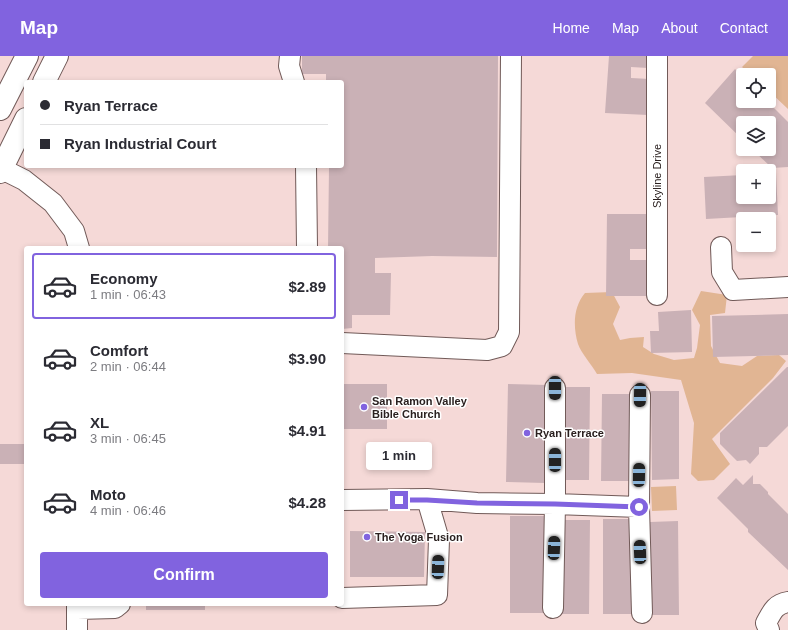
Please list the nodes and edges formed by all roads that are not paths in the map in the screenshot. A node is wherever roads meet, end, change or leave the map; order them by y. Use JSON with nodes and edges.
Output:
{"nodes":[{"id":1,"x":27,"y":56,"type":"edge"},
{"id":2,"x":57,"y":56,"type":"edge"},
{"id":3,"x":290,"y":56,"type":"edge"},
{"id":4,"x":511,"y":56,"type":"edge"},
{"id":5,"x":657,"y":56,"type":"edge"},
{"id":6,"x":45,"y":80,"type":"edge"},
{"id":7,"x":293,"y":80,"type":"edge"},
{"id":8,"x":0,"y":109,"type":"edge"},
{"id":9,"x":24,"y":123,"type":"edge"},
{"id":10,"x":306,"y":168,"type":"edge"},
{"id":11,"x":0,"y":170,"type":"edge"},
{"id":12,"x":78,"y":246,"type":"edge"},
{"id":13,"x":307,"y":246,"type":"edge"},
{"id":14,"x":721,"y":247,"type":"dead end"},
{"id":15,"x":788,"y":287,"type":"edge"},
{"id":16,"x":657,"y":295,"type":"dead end"},
{"id":17,"x":344,"y":343,"type":"edge"},
{"id":18,"x":555,"y":388,"type":"dead end"},
{"id":19,"x":640,"y":395,"type":"dead end"},
{"id":20,"x":344,"y":500,"type":"edge"},
{"id":21,"x":427,"y":500,"type":"junction"},
{"id":22,"x":555,"y":504,"type":"junction"},
{"id":23,"x":639,"y":507,"type":"junction"},
{"id":24,"x":344,"y":598,"type":"edge"},
{"id":25,"x":788,"y":602,"type":"edge"},
{"id":26,"x":77,"y":606,"type":"edge"},
{"id":27,"x":118,"y":606,"type":"edge"},
{"id":28,"x":552,"y":608,"type":"dead end"},
{"id":29,"x":642,"y":613,"type":"dead end"},
{"id":30,"x":77,"y":630,"type":"edge"},
{"id":31,"x":769,"y":630,"type":"edge"}],
"edges":[{"from":1,"to":8,"type":"main road"},
{"from":2,"to":6,"type":"main road"},
{"from":3,"to":7,"type":"street"},
{"from":4,"to":17,"type":"street"},
{"from":5,"to":16,"type":"street","name":"Skyline Drive"},
{"from":9,"to":11,"type":"main road"},
{"from":10,"to":13,"type":"street"},
{"from":11,"to":12,"type":"street"},
{"from":14,"to":15,"type":"street"},
{"from":18,"to":22,"type":"street"},
{"from":19,"to":23,"type":"street"},
{"from":20,"to":21,"type":"street"},
{"from":21,"to":22,"type":"street"},
{"from":21,"to":24,"type":"street"},
{"from":22,"to":23,"type":"street"},
{"from":22,"to":28,"type":"street"},
{"from":23,"to":29,"type":"street"},
{"from":25,"to":31,"type":"street"},
{"from":26,"to":27,"type":"street"},
{"from":26,"to":30,"type":"street"}]}
